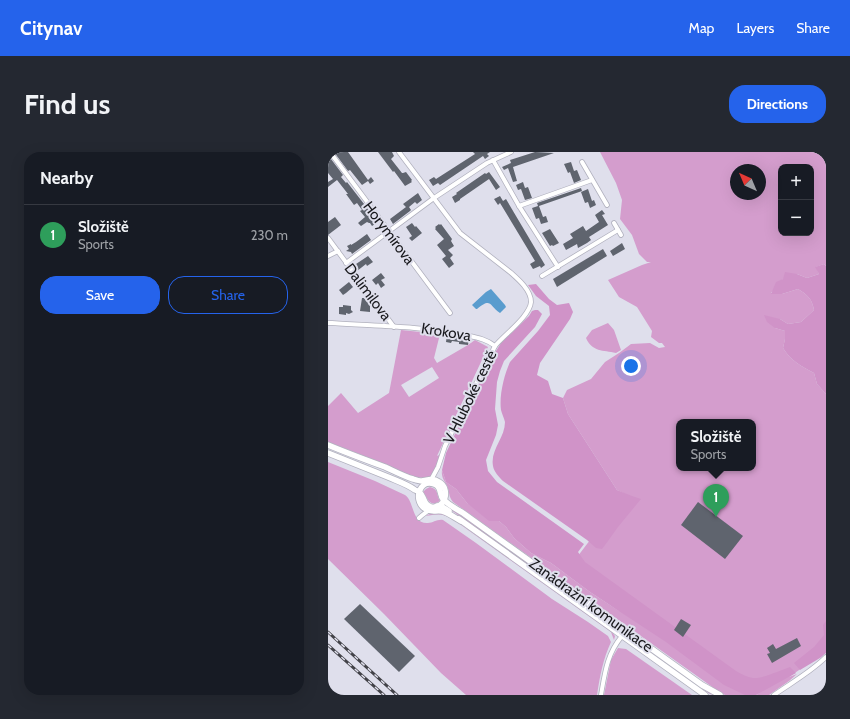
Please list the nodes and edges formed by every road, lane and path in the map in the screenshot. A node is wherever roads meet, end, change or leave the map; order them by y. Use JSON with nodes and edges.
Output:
{"nodes":[{"id":1,"x":330,"y":152,"type":"edge"},
{"id":2,"x":399,"y":152,"type":"edge"},
{"id":3,"x":511,"y":152,"type":"edge"},
{"id":4,"x":493,"y":160,"type":"junction"},
{"id":5,"x":582,"y":162,"type":"dead end"},
{"id":6,"x":592,"y":180,"type":"junction"},
{"id":7,"x":434,"y":198,"type":"junction"},
{"id":8,"x":607,"y":205,"type":"dead end"},
{"id":9,"x":519,"y":206,"type":"junction"},
{"id":10,"x":614,"y":223,"type":"dead end"},
{"id":11,"x":618,"y":230,"type":"junction"},
{"id":12,"x":389,"y":232,"type":"junction"},
{"id":13,"x":621,"y":235,"type":"dead end"},
{"id":14,"x":328,"y":238,"type":"edge"},
{"id":15,"x":338,"y":251,"type":"junction"},
{"id":16,"x":328,"y":256,"type":"edge"},
{"id":17,"x":346,"y":263,"type":"junction"},
{"id":18,"x":558,"y":267,"type":"junction"},
{"id":19,"x":542,"y":276,"type":"dead end"},
{"id":20,"x":450,"y":313,"type":"dead end"},
{"id":21,"x":328,"y":323,"type":"edge"},
{"id":22,"x":394,"y":327,"type":"junction"},
{"id":23,"x":495,"y":346,"type":"junction"},
{"id":24,"x":328,"y":445,"type":"edge"},
{"id":25,"x":328,"y":453,"type":"edge"},
{"id":26,"x":438,"y":467,"type":"junction"},
{"id":27,"x":429,"y":482,"type":"junction"},
{"id":28,"x":441,"y":483,"type":"junction"},
{"id":29,"x":419,"y":494,"type":"junction"},
{"id":30,"x":445,"y":497,"type":"junction"},
{"id":31,"x":420,"y":503,"type":"junction"},
{"id":32,"x":436,"y":506,"type":"junction"},
{"id":33,"x":428,"y":511,"type":"junction"},
{"id":34,"x":461,"y":521,"type":"junction"},
{"id":35,"x":622,"y":636,"type":"junction"},
{"id":36,"x":826,"y":657,"type":"edge"},
{"id":37,"x":601,"y":695,"type":"edge"},
{"id":38,"x":706,"y":695,"type":"edge"},
{"id":39,"x":720,"y":695,"type":"edge"},
{"id":40,"x":774,"y":695,"type":"edge"}],
"edges":[{"from":1,"to":12,"type":"street","name":"Horymírova"},
{"from":2,"to":7,"type":"street","name":"V Hluboké cestě"},
{"from":3,"to":4,"type":"street"},
{"from":4,"to":7,"type":"street"},
{"from":4,"to":9,"type":"street"},
{"from":5,"to":6,"type":"street"},
{"from":6,"to":8,"type":"street"},
{"from":6,"to":9,"type":"street"},
{"from":7,"to":12,"type":"street"},
{"from":7,"to":23,"type":"street","name":"V Hluboké cestě"},
{"from":9,"to":18,"type":"street"},
{"from":10,"to":11,"type":"street"},
{"from":11,"to":13,"type":"street"},
{"from":11,"to":18,"type":"street"},
{"from":12,"to":17,"type":"street"},
{"from":12,"to":20,"type":"street","name":"Horymírova"},
{"from":14,"to":15,"type":"street","name":"Dalimilova"},
{"from":15,"to":16,"type":"street"},
{"from":15,"to":17,"type":"street","name":"Dalimilova"},
{"from":17,"to":22,"type":"street","name":"Dalimilova"},
{"from":18,"to":19,"type":"street"},
{"from":21,"to":22,"type":"street","name":"Krokova"},
{"from":22,"to":23,"type":"street","name":"Krokova"},
{"from":23,"to":26,"type":"street","name":"V Hluboké cestě"},
{"from":24,"to":27,"type":"main road"},
{"from":25,"to":29,"type":"main road"},
{"from":26,"to":27,"type":"street","name":"V Hluboké cestě"},
{"from":26,"to":28,"type":"street","name":"V Hluboké cestě"},
{"from":27,"to":28,"type":"main road"},
{"from":27,"to":29,"type":"main road"},
{"from":27,"to":30,"type":"main road"},
{"from":28,"to":30,"type":"main road"},
{"from":29,"to":31,"type":"main road"},
{"from":29,"to":32,"type":"main road","name":"Zanádražní komunikace"},
{"from":30,"to":32,"type":"main road"},
{"from":30,"to":39,"type":"main road","name":"Zanádražní komunikace"},
{"from":31,"to":33,"type":"main road"},
{"from":31,"to":33,"type":"street"},
{"from":32,"to":33,"type":"street"},
{"from":32,"to":34,"type":"main road","name":"Zanádražní komunikace"},
{"from":33,"to":34,"type":"main road","name":"Zanádražní komunikace"},
{"from":34,"to":35,"type":"main road","name":"Zanádražní komunikace"},
{"from":35,"to":37,"type":"street"},
{"from":35,"to":38,"type":"main road","name":"Zanádražní komunikace"},
{"from":36,"to":40,"type":"street"}]}
